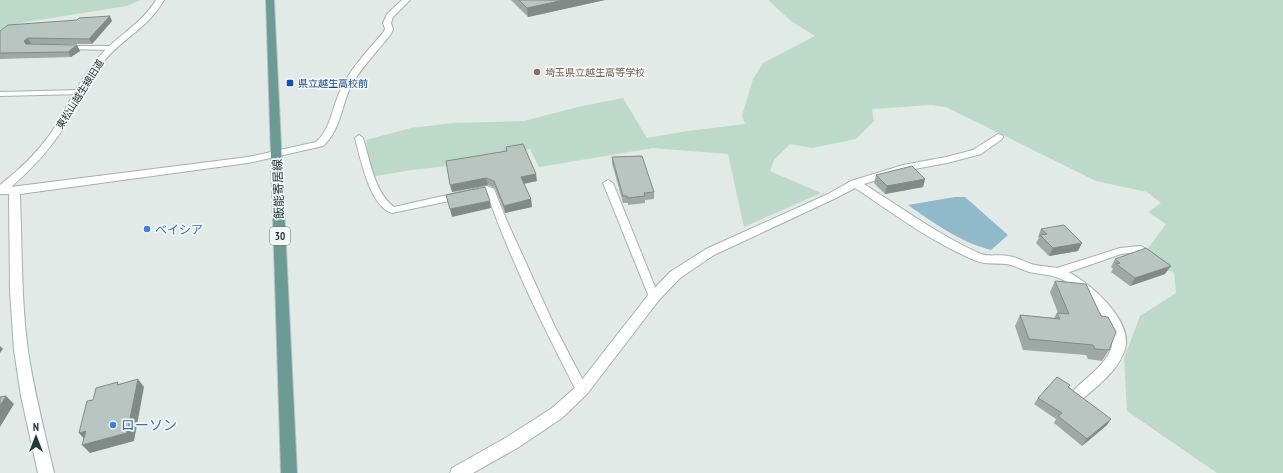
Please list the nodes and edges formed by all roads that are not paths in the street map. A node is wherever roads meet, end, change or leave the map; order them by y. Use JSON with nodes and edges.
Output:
{"nodes":[{"id":1,"x":160,"y":0,"type":"edge"},
{"id":2,"x":270,"y":0,"type":"edge"},
{"id":3,"x":406,"y":0,"type":"edge"},
{"id":4,"x":61,"y":48,"type":"edge"},
{"id":5,"x":113,"y":48,"type":"junction"},
{"id":6,"x":80,"y":92,"type":"junction"},
{"id":7,"x":0,"y":94,"type":"edge"},
{"id":8,"x":998,"y":137,"type":"dead end"},
{"id":9,"x":359,"y":138,"type":"dead end"},
{"id":10,"x":276,"y":154,"type":"junction"},
{"id":11,"x":608,"y":183,"type":"dead end"},
{"id":12,"x":854,"y":183,"type":"junction"},
{"id":13,"x":5,"y":191,"type":"edge"},
{"id":14,"x":1141,"y":249,"type":"edge"},
{"id":15,"x":1058,"y":272,"type":"junction"},
{"id":16,"x":654,"y":297,"type":"junction"},
{"id":17,"x":582,"y":390,"type":"junction"},
{"id":18,"x":1080,"y":392,"type":"dead end"},
{"id":19,"x":46,"y":473,"type":"edge"},
{"id":20,"x":289,"y":473,"type":"edge"},
{"id":21,"x":458,"y":473,"type":"edge"}],
"edges":[{"from":1,"to":5,"type":"street","name":"東松山越生線旧道"},
{"from":2,"to":10,"type":"main road","name":"飯能寄居線","number":"30"},
{"from":3,"to":10,"type":"street"},
{"from":4,"to":5,"type":"lane"},
{"from":5,"to":6,"type":"street","name":"東松山越生線旧道"},
{"from":6,"to":7,"type":"lane"},
{"from":6,"to":13,"type":"street","name":"東松山越生線旧道"},
{"from":8,"to":12,"type":"street"},
{"from":9,"to":17,"type":"lane"},
{"from":10,"to":13,"type":"street"},
{"from":10,"to":20,"type":"main road","name":"飯能寄居線","number":"30"},
{"from":11,"to":16,"type":"lane"},
{"from":12,"to":15,"type":"street"},
{"from":12,"to":16,"type":"street"},
{"from":13,"to":19,"type":"street"},
{"from":14,"to":15,"type":"lane"},
{"from":15,"to":18,"type":"street"},
{"from":16,"to":17,"type":"street"},
{"from":17,"to":21,"type":"street"}]}
